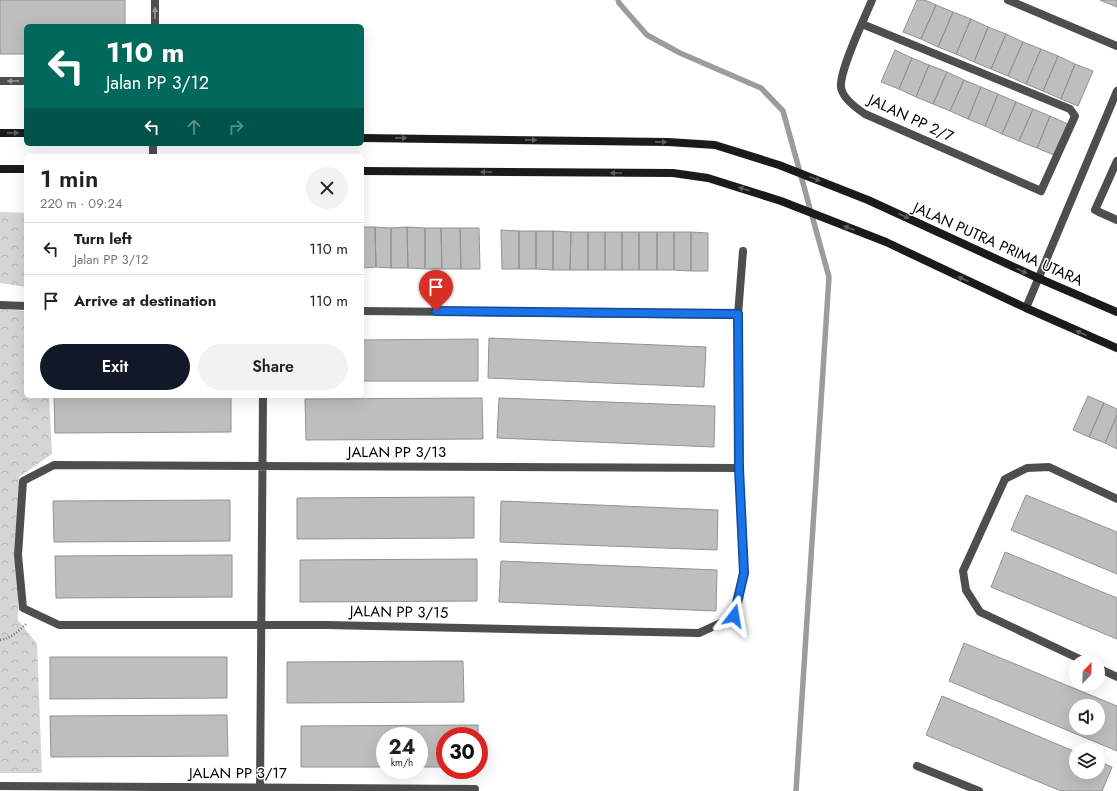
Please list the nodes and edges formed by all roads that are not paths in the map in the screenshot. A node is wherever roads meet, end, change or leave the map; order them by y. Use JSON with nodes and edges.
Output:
{"nodes":[{"id":1,"x":155,"y":0,"type":"edge"},
{"id":2,"x":872,"y":0,"type":"edge"},
{"id":3,"x":1008,"y":0,"type":"edge"},
{"id":4,"x":155,"y":24,"type":"edge"},
{"id":5,"x":862,"y":24,"type":"junction"},
{"id":6,"x":1117,"y":46,"type":"edge"},
{"id":7,"x":0,"y":81,"type":"edge"},
{"id":8,"x":24,"y":81,"type":"edge"},
{"id":9,"x":1117,"y":91,"type":"edge"},
{"id":10,"x":0,"y":133,"type":"edge"},
{"id":11,"x":24,"y":133,"type":"edge"},
{"id":12,"x":364,"y":138,"type":"edge"},
{"id":13,"x":1117,"y":162,"type":"edge"},
{"id":14,"x":0,"y":168,"type":"edge"},
{"id":15,"x":24,"y":169,"type":"edge"},
{"id":16,"x":364,"y":171,"type":"edge"},
{"id":17,"x":1117,"y":220,"type":"edge"},
{"id":18,"x":743,"y":251,"type":"dead end"},
{"id":19,"x":1038,"y":278,"type":"junction"},
{"id":20,"x":0,"y":305,"type":"edge"},
{"id":21,"x":24,"y":306,"type":"edge"},
{"id":22,"x":1026,"y":308,"type":"junction"},
{"id":23,"x":364,"y":311,"type":"edge"},
{"id":24,"x":1117,"y":312,"type":"edge"},
{"id":25,"x":738,"y":314,"type":"junction"},
{"id":26,"x":1117,"y":348,"type":"edge"},
{"id":27,"x":263,"y":398,"type":"edge"},
{"id":28,"x":262,"y":465,"type":"junction"},
{"id":29,"x":739,"y":468,"type":"junction"},
{"id":30,"x":1117,"y":499,"type":"edge"},
{"id":31,"x":60,"y":624,"type":"joint"},
{"id":32,"x":261,"y":625,"type":"junction"},
{"id":33,"x":1071,"y":655,"type":"edge"},
{"id":34,"x":1105,"y":671,"type":"edge"},
{"id":35,"x":1117,"y":677,"type":"edge"},
{"id":36,"x":917,"y":766,"type":"dead end"},
{"id":37,"x":0,"y":786,"type":"edge"},
{"id":38,"x":260,"y":789,"type":"edge"},
{"id":39,"x":475,"y":789,"type":"dead end"},
{"id":40,"x":979,"y":791,"type":"edge"}],
"edges":[{"from":4,"to":1,"type":"street","one_way":true},
{"from":2,"to":5,"type":"street","name":"JALAN PP 2/7"},
{"from":3,"to":6,"type":"street"},
{"from":5,"to":5,"type":"street","name":"JALAN PP 2/7"},
{"from":8,"to":7,"type":"street","one_way":true},
{"from":9,"to":19,"type":"street"},
{"from":10,"to":11,"type":"main road","one_way":true},
{"from":12,"to":19,"type":"main road","name":"JALAN PUTRA PRIMA UTARA","one_way":true},
{"from":13,"to":17,"type":"street"},
{"from":14,"to":15,"type":"main road"},
{"from":22,"to":16,"type":"main road","one_way":true},
{"from":18,"to":25,"type":"street"},
{"from":19,"to":22,"type":"street"},
{"from":19,"to":24,"type":"main road","name":"JALAN PUTRA PRIMA UTARA"},
{"from":20,"to":21,"type":"street"},
{"from":26,"to":22,"type":"main road","one_way":true},
{"from":23,"to":25,"type":"street"},
{"from":25,"to":29,"type":"street"},
{"from":27,"to":28,"type":"street"},
{"from":28,"to":29,"type":"street","name":"JALAN PP 3/13"},
{"from":28,"to":31,"type":"street","name":"JALAN PP 3/13"},
{"from":28,"to":32,"type":"street"},
{"from":29,"to":32,"type":"street","name":"JALAN PP 3/15"},
{"from":30,"to":33,"type":"street"},
{"from":31,"to":32,"type":"street","name":"JALAN PP 3/15"},
{"from":32,"to":38,"type":"street"},
{"from":34,"to":35,"type":"street"},
{"from":36,"to":40,"type":"street"},
{"from":37,"to":38,"type":"street","name":"JALAN PP 3/17"},
{"from":38,"to":39,"type":"street","name":"JALAN PP 3/17"}]}
